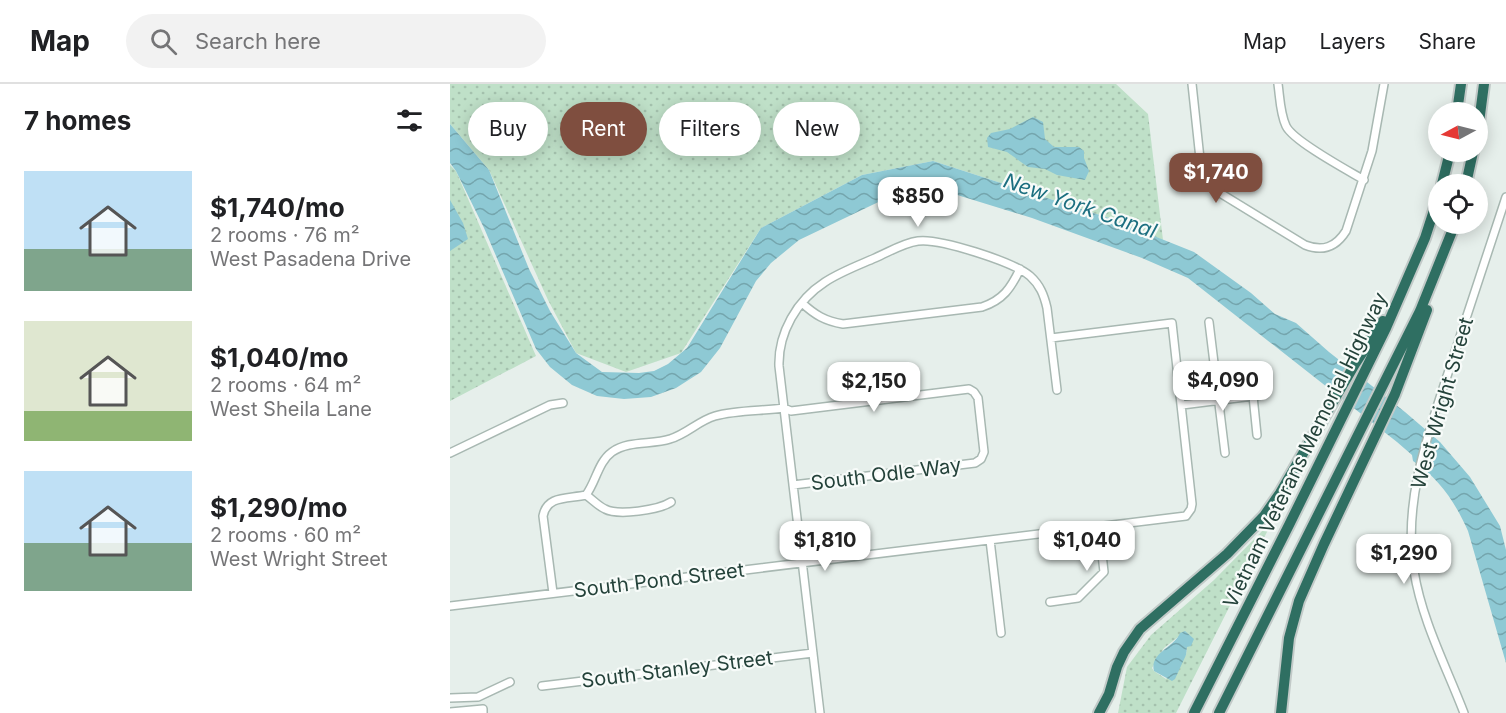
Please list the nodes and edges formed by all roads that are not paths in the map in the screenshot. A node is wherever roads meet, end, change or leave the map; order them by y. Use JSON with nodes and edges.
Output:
{"nodes":[{"id":1,"x":1192,"y":84,"type":"edge"},
{"id":2,"x":1278,"y":84,"type":"edge"},
{"id":3,"x":1384,"y":84,"type":"edge"},
{"id":4,"x":1461,"y":84,"type":"edge"},
{"id":5,"x":1484,"y":84,"type":"edge"},
{"id":6,"x":1458,"y":102,"type":"edge"},
{"id":7,"x":1482,"y":102,"type":"edge"},
{"id":8,"x":1364,"y":180,"type":"junction"},
{"id":9,"x":1506,"y":197,"type":"edge"},
{"id":10,"x":1428,"y":229,"type":"edge"},
{"id":11,"x":1450,"y":234,"type":"edge"},
{"id":12,"x":1451,"y":234,"type":"edge"},
{"id":13,"x":1020,"y":268,"type":"junction"},
{"id":14,"x":1408,"y":282,"type":"junction"},
{"id":15,"x":802,"y":303,"type":"junction"},
{"id":16,"x":1209,"y":322,"type":"dead end"},
{"id":17,"x":1051,"y":338,"type":"junction"},
{"id":18,"x":1057,"y":390,"type":"dead end"},
{"id":19,"x":1219,"y":400,"type":"junction"},
{"id":20,"x":563,"y":403,"type":"dead end"},
{"id":21,"x":1182,"y":405,"type":"junction"},
{"id":22,"x":784,"y":408,"type":"junction"},
{"id":23,"x":1257,"y":435,"type":"dead end"},
{"id":24,"x":450,"y":453,"type":"edge"},
{"id":25,"x":1226,"y":453,"type":"dead end"},
{"id":26,"x":793,"y":485,"type":"junction"},
{"id":27,"x":585,"y":495,"type":"junction"},
{"id":28,"x":671,"y":501,"type":"dead end"},
{"id":29,"x":1099,"y":527,"type":"junction"},
{"id":30,"x":990,"y":540,"type":"junction"},
{"id":31,"x":802,"y":562,"type":"junction"},
{"id":32,"x":553,"y":593,"type":"junction"},
{"id":33,"x":1050,"y":602,"type":"dead end"},
{"id":34,"x":450,"y":606,"type":"edge"},
{"id":35,"x":1001,"y":633,"type":"dead end"},
{"id":36,"x":813,"y":653,"type":"junction"},
{"id":37,"x":510,"y":682,"type":"dead end"},
{"id":38,"x":542,"y":686,"type":"dead end"},
{"id":39,"x":1109,"y":694,"type":"junction"},
{"id":40,"x":450,"y":698,"type":"edge"},
{"id":41,"x":450,"y":712,"type":"edge"},
{"id":42,"x":483,"y":713,"type":"edge"},
{"id":43,"x":820,"y":713,"type":"edge"},
{"id":44,"x":1099,"y":713,"type":"edge"},
{"id":45,"x":1107,"y":713,"type":"edge"},
{"id":46,"x":1194,"y":713,"type":"edge"},
{"id":47,"x":1219,"y":713,"type":"edge"},
{"id":48,"x":1281,"y":713,"type":"edge"},
{"id":49,"x":1464,"y":713,"type":"edge"}],
"edges":[{"from":1,"to":8,"type":"street"},
{"from":2,"to":8,"type":"street"},
{"from":3,"to":8,"type":"street"},
{"from":4,"to":6,"type":"highway"},
{"from":5,"to":7,"type":"highway"},
{"from":9,"to":49,"type":"street","name":"West Wright Street"},
{"from":10,"to":14,"type":"highway","name":"Vietnam Veterans Memorial Highway"},
{"from":11,"to":47,"type":"highway","name":"Vietnam Veterans Memorial Highway"},
{"from":12,"to":48,"type":"highway"},
{"from":13,"to":15,"type":"street"},
{"from":13,"to":15,"type":"street"},
{"from":13,"to":17,"type":"street"},
{"from":14,"to":39,"type":"highway"},
{"from":14,"to":46,"type":"highway","name":"Vietnam Veterans Memorial Highway"},
{"from":15,"to":22,"type":"street"},
{"from":16,"to":19,"type":"street"},
{"from":17,"to":18,"type":"street"},
{"from":17,"to":21,"type":"street"},
{"from":19,"to":21,"type":"street"},
{"from":19,"to":23,"type":"street"},
{"from":19,"to":25,"type":"street"},
{"from":20,"to":24,"type":"street"},
{"from":21,"to":29,"type":"street","name":"South Pond Street"},
{"from":22,"to":26,"type":"street"},
{"from":22,"to":26,"type":"street","name":"South Odle Way"},
{"from":22,"to":27,"type":"street"},
{"from":26,"to":31,"type":"street"},
{"from":27,"to":28,"type":"street"},
{"from":27,"to":32,"type":"street"},
{"from":29,"to":30,"type":"street","name":"South Pond Street"},
{"from":29,"to":33,"type":"street"},
{"from":30,"to":31,"type":"street","name":"South Pond Street"},
{"from":30,"to":35,"type":"street"},
{"from":31,"to":32,"type":"street","name":"South Pond Street"},
{"from":31,"to":36,"type":"street"},
{"from":32,"to":34,"type":"street","name":"South Pond Street"},
{"from":36,"to":38,"type":"street","name":"South Stanley Street"},
{"from":36,"to":43,"type":"street"},
{"from":37,"to":40,"type":"street"},
{"from":39,"to":44,"type":"highway"},
{"from":39,"to":45,"type":"highway"},
{"from":41,"to":42,"type":"street"}]}
